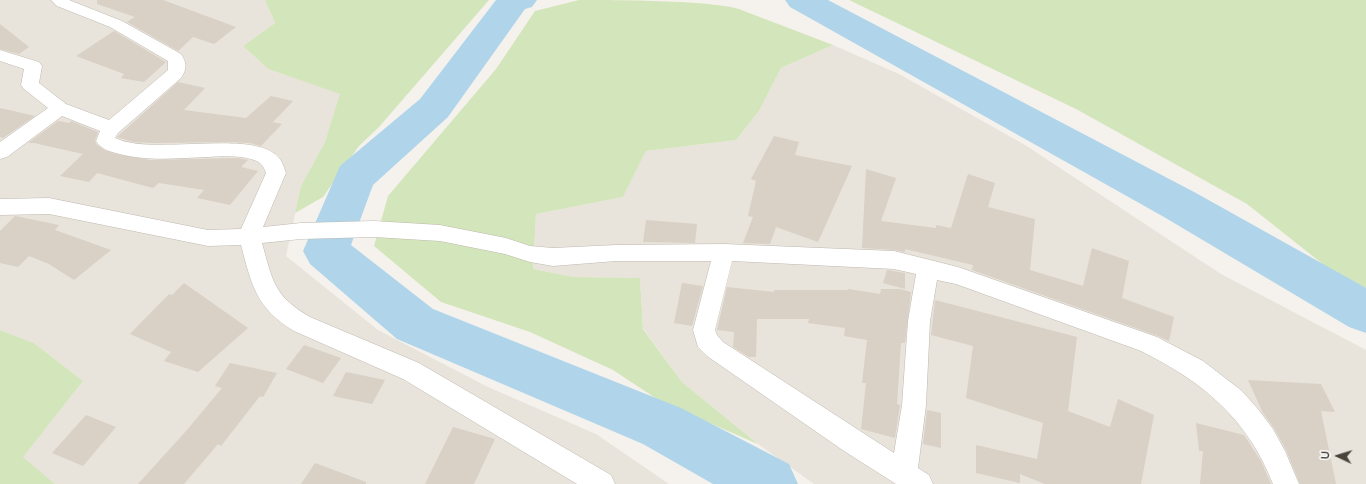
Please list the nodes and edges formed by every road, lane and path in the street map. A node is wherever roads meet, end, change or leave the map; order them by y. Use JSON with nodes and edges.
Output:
{"nodes":[{"id":1,"x":59,"y":0,"type":"edge"},
{"id":2,"x":0,"y":56,"type":"edge"},
{"id":3,"x":60,"y":108,"type":"junction"},
{"id":4,"x":111,"y":128,"type":"junction"},
{"id":5,"x":0,"y":152,"type":"edge"},
{"id":6,"x":0,"y":207,"type":"edge"},
{"id":7,"x":249,"y":235,"type":"junction"},
{"id":8,"x":724,"y":252,"type":"junction"},
{"id":9,"x":928,"y":269,"type":"junction"},
{"id":10,"x":912,"y":479,"type":"edge"},
{"id":11,"x":602,"y":484,"type":"edge"},
{"id":12,"x":1286,"y":484,"type":"edge"}],
"edges":[{"from":1,"to":4,"type":"street"},
{"from":2,"to":3,"type":"street"},
{"from":3,"to":4,"type":"street"},
{"from":3,"to":5,"type":"street"},
{"from":4,"to":7,"type":"street"},
{"from":6,"to":7,"type":"street"},
{"from":7,"to":8,"type":"street"},
{"from":7,"to":11,"type":"street"},
{"from":8,"to":9,"type":"street"},
{"from":8,"to":10,"type":"street"},
{"from":9,"to":10,"type":"street"},
{"from":9,"to":12,"type":"street"}]}
